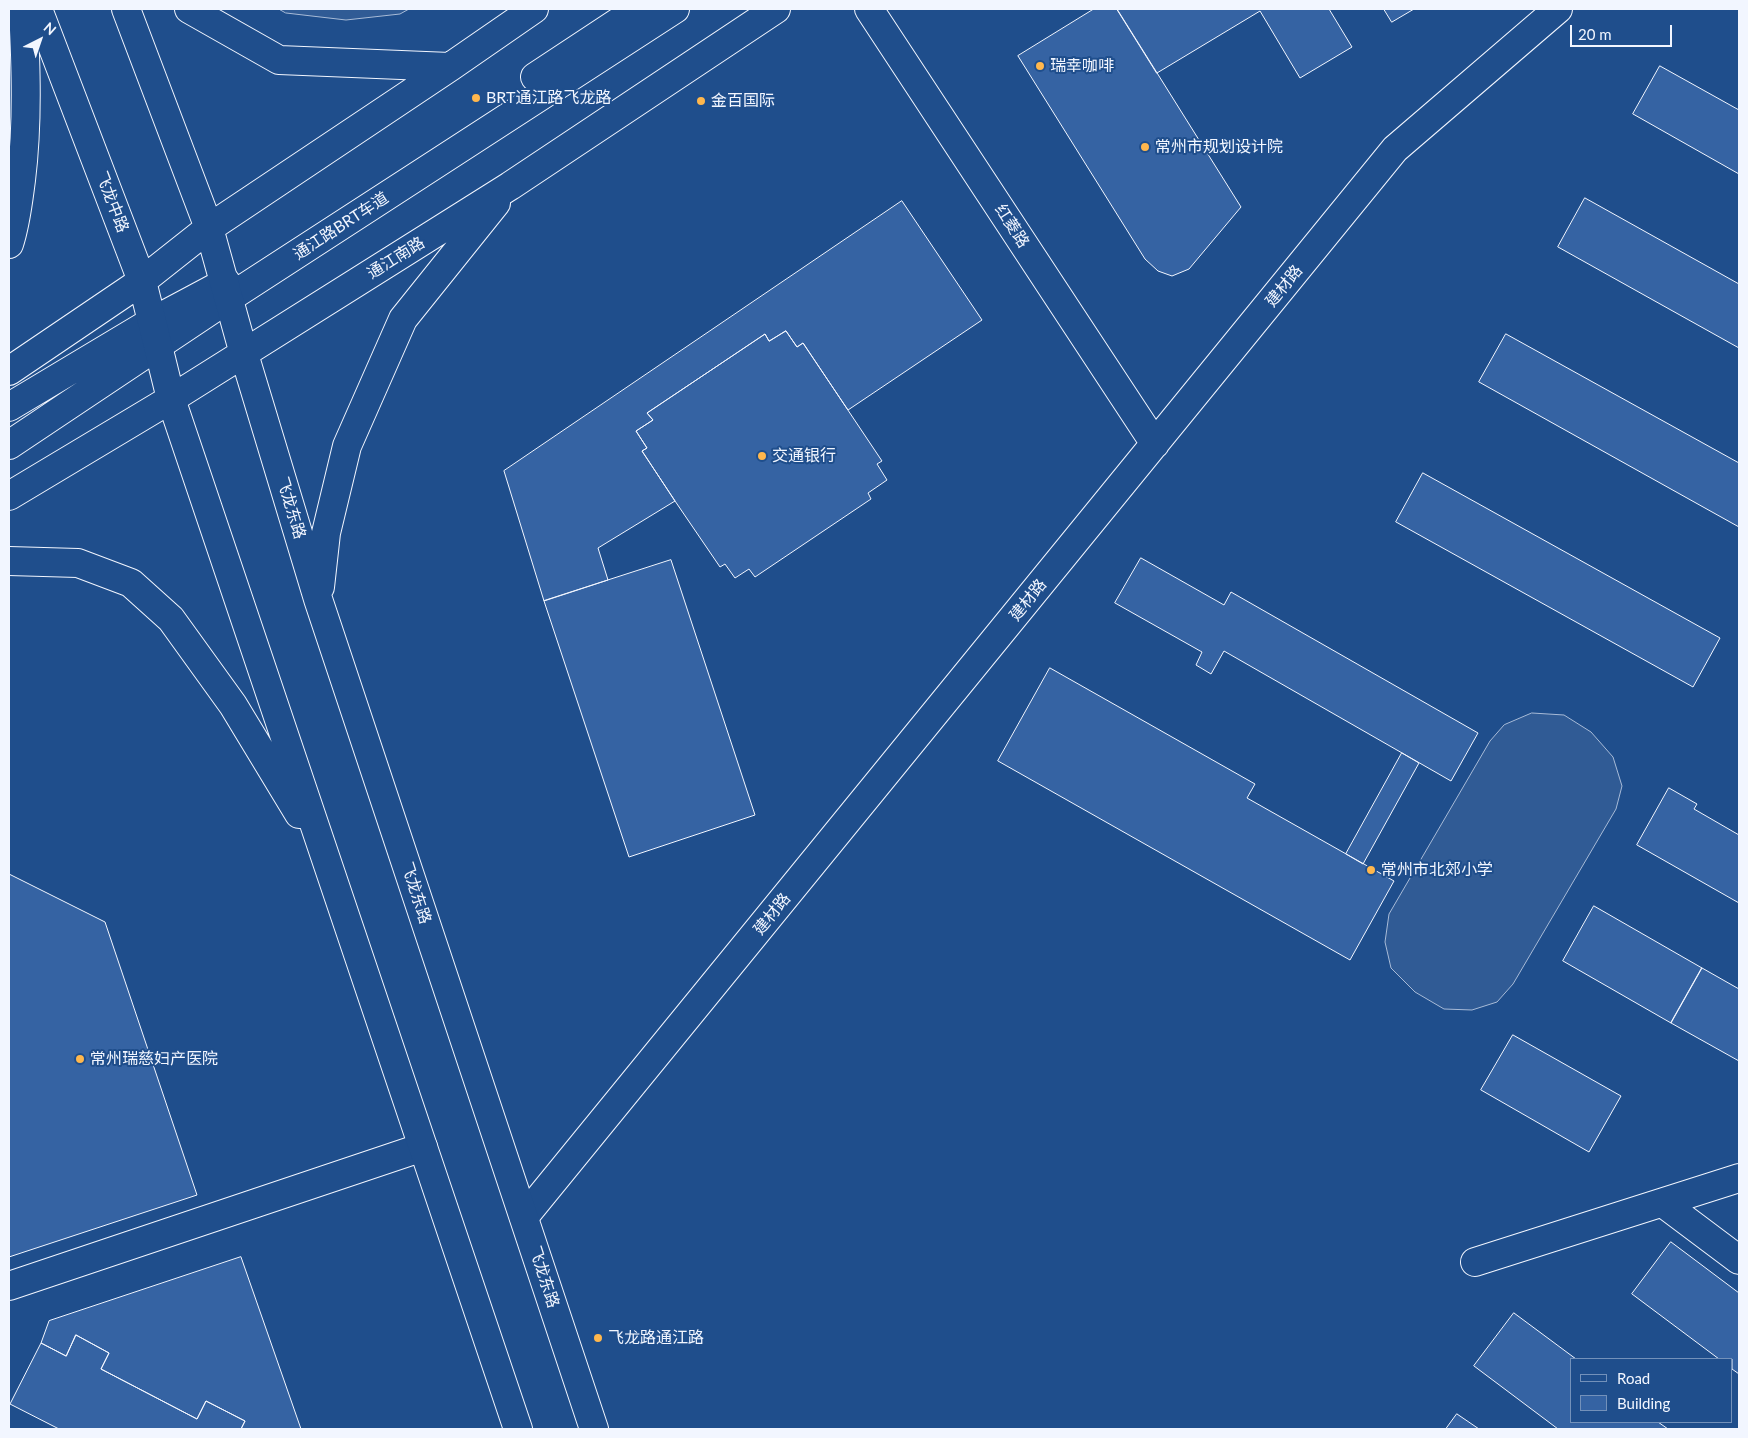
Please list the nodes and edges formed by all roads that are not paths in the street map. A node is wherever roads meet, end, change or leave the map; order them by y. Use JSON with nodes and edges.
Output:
{"nodes":[{"id":1,"x":23,"y":9,"type":"edge"},
{"id":2,"x":38,"y":9,"type":"edge"},
{"id":3,"x":126,"y":9,"type":"edge"},
{"id":4,"x":189,"y":9,"type":"edge"},
{"id":5,"x":534,"y":9,"type":"edge"},
{"id":6,"x":638,"y":9,"type":"edge"},
{"id":7,"x":675,"y":9,"type":"edge"},
{"id":8,"x":776,"y":9,"type":"edge"},
{"id":9,"x":869,"y":9,"type":"edge"},
{"id":10,"x":1558,"y":9,"type":"edge"},
{"id":11,"x":450,"y":67,"type":"junction"},
{"id":12,"x":510,"y":186,"type":"junction"},
{"id":13,"x":209,"y":228,"type":"junction"},
{"id":14,"x":9,"y":244,"type":"edge"},
{"id":15,"x":142,"y":280,"type":"junction"},
{"id":16,"x":227,"y":291,"type":"junction"},
{"id":17,"x":154,"y":335,"type":"junction"},
{"id":18,"x":244,"y":354,"type":"junction"},
{"id":19,"x":9,"y":371,"type":"edge"},
{"id":20,"x":171,"y":399,"type":"junction"},
{"id":21,"x":9,"y":407,"type":"edge"},
{"id":22,"x":1155,"y":444,"type":"junction"},
{"id":23,"x":9,"y":445,"type":"edge"},
{"id":24,"x":9,"y":496,"type":"edge"},
{"id":25,"x":9,"y":561,"type":"edge"},
{"id":26,"x":318,"y":599,"type":"junction"},
{"id":27,"x":325,"y":856,"type":"junction"},
{"id":28,"x":423,"y":1147,"type":"junction"},
{"id":29,"x":1739,"y":1178,"type":"edge"},
{"id":30,"x":1663,"y":1202,"type":"junction"},
{"id":31,"x":524,"y":1217,"type":"junction"},
{"id":32,"x":1739,"y":1260,"type":"edge"},
{"id":33,"x":1475,"y":1262,"type":"dead end"},
{"id":34,"x":9,"y":1286,"type":"edge"},
{"id":35,"x":518,"y":1429,"type":"edge"},
{"id":36,"x":594,"y":1429,"type":"edge"}],
"edges":[{"from":1,"to":14,"type":"main road"},
{"from":2,"to":15,"type":"main road","name":"飞龙中路"},
{"from":3,"to":13,"type":"main road"},
{"from":4,"to":11,"type":"main road"},
{"from":5,"to":11,"type":"main road"},
{"from":6,"to":16,"type":"main road","name":"通江路BRT车道"},
{"from":7,"to":16,"type":"main road","name":"通江路BRT车道"},
{"from":8,"to":12,"type":"main road","name":"通江南路"},
{"from":9,"to":22,"type":"main road","name":"红菱路"},
{"from":10,"to":22,"type":"main road","name":"建材路"},
{"from":11,"to":13,"type":"main road"},
{"from":12,"to":18,"type":"main road","name":"通江南路"},
{"from":12,"to":26,"type":"main road"},
{"from":13,"to":15,"type":"main road"},
{"from":13,"to":16,"type":"main road"},
{"from":15,"to":17,"type":"main road","name":"飞龙中路"},
{"from":15,"to":19,"type":"main road"},
{"from":16,"to":17,"type":"main road","name":"通江路BRT车道"},
{"from":16,"to":18,"type":"main road"},
{"from":17,"to":20,"type":"main road","name":"飞龙中路"},
{"from":17,"to":21,"type":"main road","name":"通江路BRT车道"},
{"from":17,"to":23,"type":"main road","name":"通江路BRT车道"},
{"from":18,"to":20,"type":"main road","name":"通江南路"},
{"from":18,"to":26,"type":"main road","name":"飞龙东路"},
{"from":20,"to":24,"type":"main road","name":"通江南路"},
{"from":20,"to":27,"type":"main road"},
{"from":22,"to":31,"type":"main road","name":"建材路"},
{"from":25,"to":27,"type":"main road"},
{"from":26,"to":31,"type":"main road","name":"飞龙东路"},
{"from":27,"to":28,"type":"main road"},
{"from":28,"to":34,"type":"main road"},
{"from":28,"to":35,"type":"main road"},
{"from":29,"to":30,"type":"main road"},
{"from":30,"to":32,"type":"main road"},
{"from":30,"to":33,"type":"main road"},
{"from":31,"to":36,"type":"main road","name":"飞龙东路"}]}
